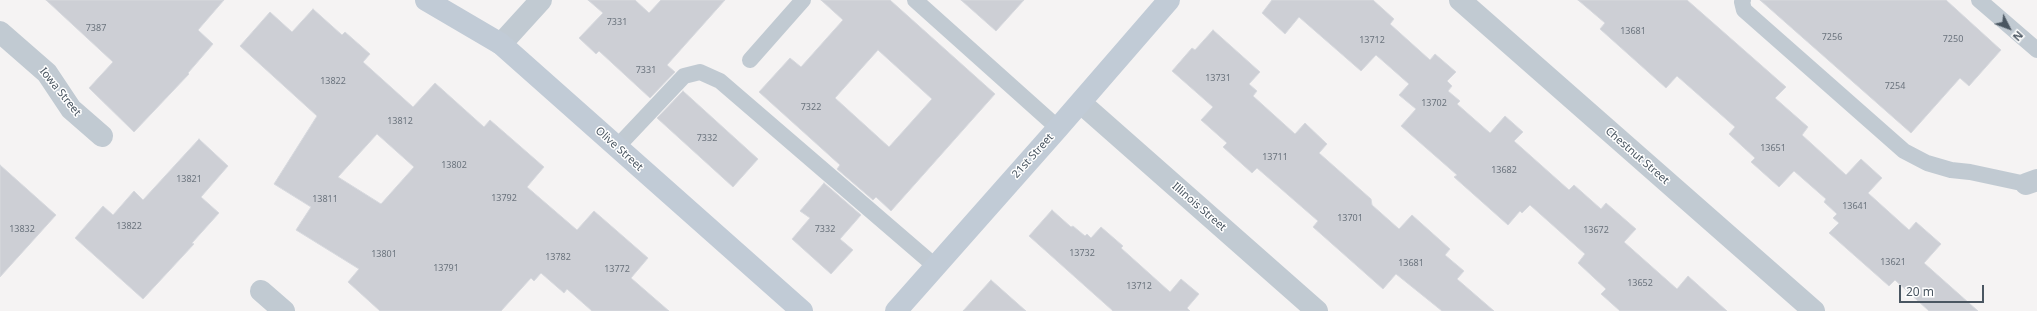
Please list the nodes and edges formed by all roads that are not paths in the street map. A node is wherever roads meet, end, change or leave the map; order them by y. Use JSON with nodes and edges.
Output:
{"nodes":[{"id":1,"x":426,"y":0,"type":"edge"},
{"id":2,"x":541,"y":0,"type":"edge"},
{"id":3,"x":803,"y":0,"type":"edge"},
{"id":4,"x":915,"y":0,"type":"edge"},
{"id":5,"x":1169,"y":0,"type":"edge"},
{"id":6,"x":1460,"y":0,"type":"edge"},
{"id":7,"x":1743,"y":0,"type":"edge"},
{"id":8,"x":1979,"y":0,"type":"edge"},
{"id":9,"x":0,"y":32,"type":"edge"},
{"id":10,"x":501,"y":44,"type":"junction"},
{"id":11,"x":2037,"y":50,"type":"edge"},
{"id":12,"x":750,"y":60,"type":"dead end"},
{"id":13,"x":1081,"y":103,"type":"junction"},
{"id":14,"x":1058,"y":128,"type":"junction"},
{"id":15,"x":102,"y":136,"type":"dead end"},
{"id":16,"x":617,"y":148,"type":"junction"},
{"id":17,"x":2032,"y":182,"type":"edge"},
{"id":18,"x":935,"y":266,"type":"junction"},
{"id":19,"x":261,"y":292,"type":"dead end"},
{"id":20,"x":284,"y":311,"type":"edge"},
{"id":21,"x":802,"y":311,"type":"edge"},
{"id":22,"x":896,"y":311,"type":"edge"},
{"id":23,"x":1317,"y":311,"type":"edge"},
{"id":24,"x":1814,"y":311,"type":"edge"}],
"edges":[{"from":1,"to":10,"type":"street","name":"Olive Street"},
{"from":2,"to":10,"type":"street"},
{"from":3,"to":12,"type":"lane"},
{"from":4,"to":14,"type":"lane"},
{"from":5,"to":13,"type":"street","name":"21st Street"},
{"from":6,"to":24,"type":"street","name":"Chestnut Street"},
{"from":7,"to":17,"type":"lane"},
{"from":8,"to":11,"type":"lane"},
{"from":9,"to":15,"type":"street","name":"Iowa Street"},
{"from":10,"to":16,"type":"street","name":"Olive Street"},
{"from":13,"to":14,"type":"street","name":"21st Street"},
{"from":13,"to":23,"type":"street","name":"Illinois Street"},
{"from":14,"to":18,"type":"street","name":"21st Street"},
{"from":16,"to":18,"type":"lane"},
{"from":16,"to":21,"type":"street","name":"Olive Street"},
{"from":18,"to":22,"type":"street","name":"21st Street"},
{"from":19,"to":20,"type":"street"}]}
